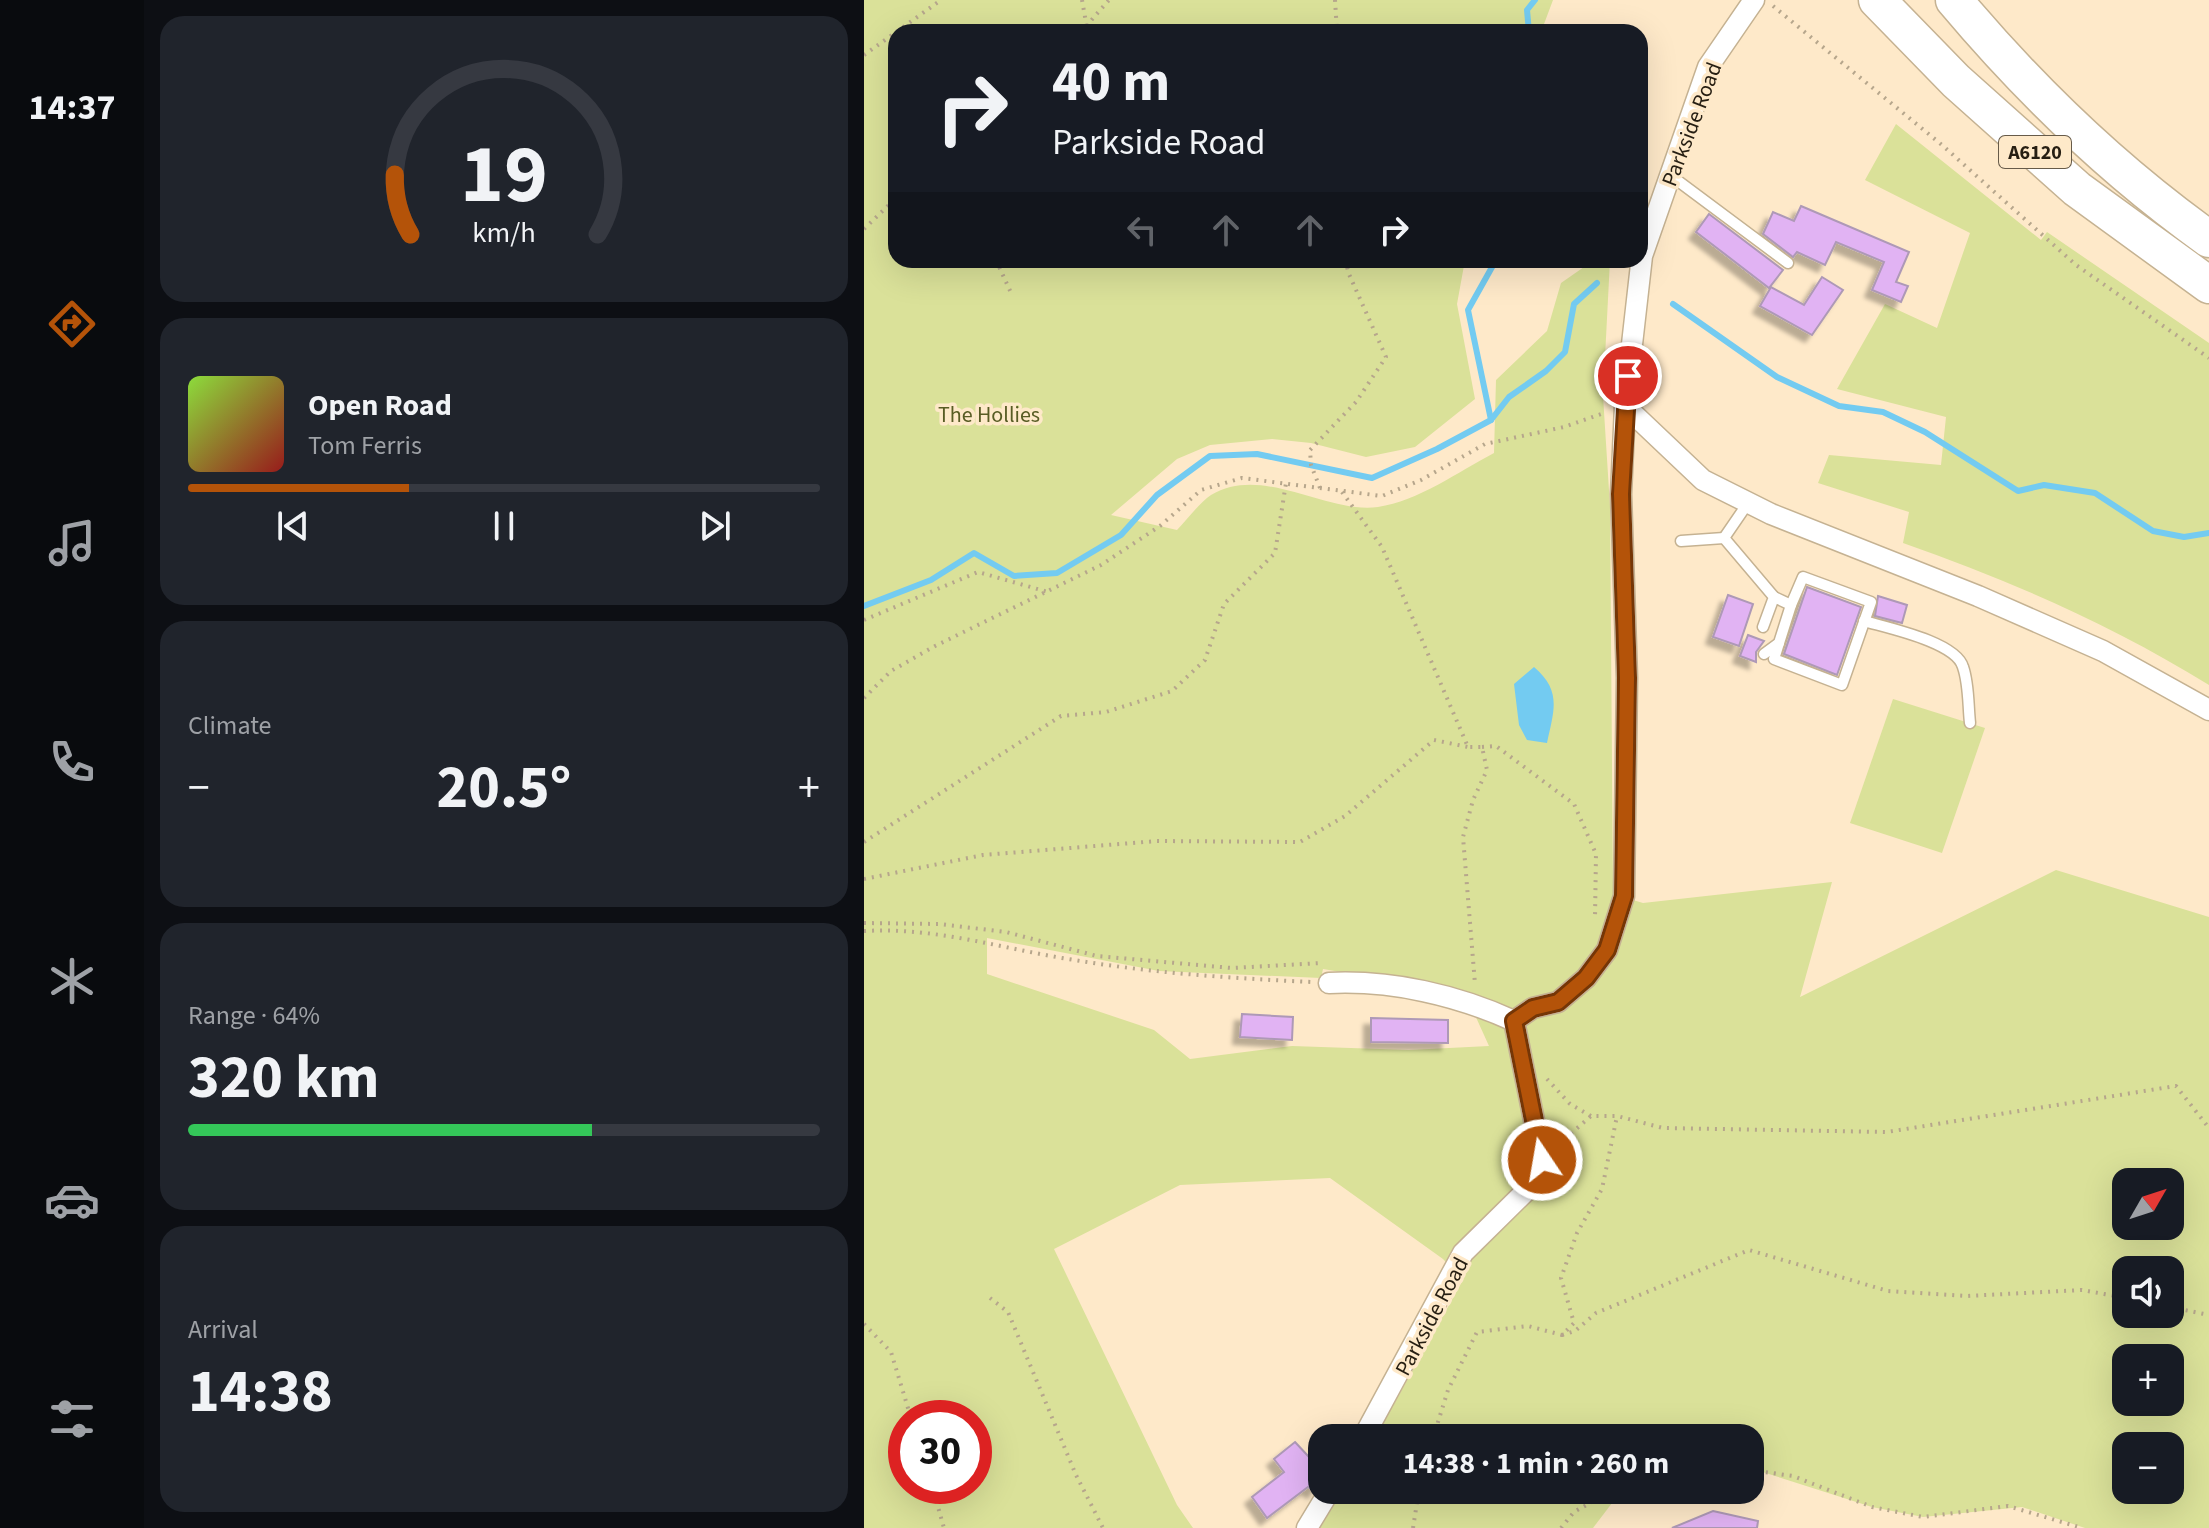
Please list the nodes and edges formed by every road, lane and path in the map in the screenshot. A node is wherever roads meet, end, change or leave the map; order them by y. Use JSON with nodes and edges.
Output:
{"nodes":[{"id":1,"x":941,"y":0,"type":"edge"},
{"id":2,"x":1082,"y":0,"type":"edge"},
{"id":3,"x":1109,"y":0,"type":"edge"},
{"id":4,"x":1335,"y":0,"type":"edge"},
{"id":5,"x":1754,"y":0,"type":"edge"},
{"id":6,"x":1766,"y":0,"type":"edge"},
{"id":7,"x":1877,"y":0,"type":"edge"},
{"id":8,"x":1954,"y":0,"type":"edge"},
{"id":9,"x":907,"y":24,"type":"edge"},
{"id":10,"x":1086,"y":24,"type":"edge"},
{"id":11,"x":1090,"y":24,"type":"edge"},
{"id":12,"x":1336,"y":24,"type":"edge"},
{"id":13,"x":888,"y":38,"type":"edge"},
{"id":14,"x":864,"y":55,"type":"edge"},
{"id":15,"x":1670,"y":175,"type":"junction"},
{"id":16,"x":888,"y":206,"type":"edge"},
{"id":17,"x":864,"y":229,"type":"edge"},
{"id":18,"x":1648,"y":239,"type":"edge"},
{"id":19,"x":2209,"y":239,"type":"edge"},
{"id":20,"x":1788,"y":263,"type":"dead end"},
{"id":21,"x":1000,"y":268,"type":"edge"},
{"id":22,"x":1347,"y":268,"type":"edge"},
{"id":23,"x":1641,"y":268,"type":"edge"},
{"id":24,"x":2209,"y":285,"type":"edge"},
{"id":25,"x":1012,"y":295,"type":"dead end"},
{"id":26,"x":2209,"y":358,"type":"edge"},
{"id":27,"x":1625,"y":406,"type":"junction"},
{"id":28,"x":1286,"y":483,"type":"junction"},
{"id":29,"x":1320,"y":489,"type":"junction"},
{"id":30,"x":1342,"y":492,"type":"junction"},
{"id":31,"x":1748,"y":503,"type":"junction"},
{"id":32,"x":1724,"y":538,"type":"junction"},
{"id":33,"x":1681,"y":541,"type":"dead end"},
{"id":34,"x":1048,"y":592,"type":"junction"},
{"id":35,"x":1774,"y":597,"type":"junction"},
{"id":36,"x":1791,"y":605,"type":"junction"},
{"id":37,"x":864,"y":620,"type":"edge"},
{"id":38,"x":1864,"y":621,"type":"junction"},
{"id":39,"x":1763,"y":627,"type":"dead end"},
{"id":40,"x":1779,"y":643,"type":"junction"},
{"id":41,"x":1764,"y":654,"type":"dead end"},
{"id":42,"x":864,"y":698,"type":"edge"},
{"id":43,"x":2209,"y":710,"type":"edge"},
{"id":44,"x":1970,"y":723,"type":"dead end"},
{"id":45,"x":1468,"y":747,"type":"junction"},
{"id":46,"x":1482,"y":747,"type":"junction"},
{"id":47,"x":864,"y":842,"type":"edge"},
{"id":48,"x":864,"y":879,"type":"edge"},
{"id":49,"x":864,"y":923,"type":"edge"},
{"id":50,"x":1594,"y":926,"type":"dead end"},
{"id":51,"x":864,"y":931,"type":"edge"},
{"id":52,"x":1331,"y":974,"type":"junction"},
{"id":53,"x":1462,"y":982,"type":"dead end"},
{"id":54,"x":1475,"y":984,"type":"junction"},
{"id":55,"x":1514,"y":1021,"type":"junction"},
{"id":56,"x":1541,"y":1066,"type":"dead end"},
{"id":57,"x":1591,"y":1116,"type":"junction"},
{"id":58,"x":1617,"y":1116,"type":"junction"},
{"id":59,"x":2209,"y":1128,"type":"edge"},
{"id":60,"x":1542,"y":1160,"type":"junction"},
{"id":61,"x":2112,"y":1295,"type":"edge"},
{"id":62,"x":990,"y":1298,"type":"dead end"},
{"id":63,"x":2184,"y":1310,"type":"edge"},
{"id":64,"x":2209,"y":1315,"type":"edge"},
{"id":65,"x":864,"y":1324,"type":"edge"},
{"id":66,"x":1562,"y":1335,"type":"junction"},
{"id":67,"x":906,"y":1400,"type":"edge"},
{"id":68,"x":1371,"y":1424,"type":"edge"},
{"id":69,"x":1437,"y":1424,"type":"edge"},
{"id":70,"x":1764,"y":1472,"type":"edge"},
{"id":71,"x":937,"y":1504,"type":"edge"},
{"id":72,"x":1322,"y":1504,"type":"edge"},
{"id":73,"x":1417,"y":1504,"type":"edge"},
{"id":74,"x":1588,"y":1504,"type":"edge"},
{"id":75,"x":944,"y":1528,"type":"edge"},
{"id":76,"x":1103,"y":1528,"type":"edge"},
{"id":77,"x":1307,"y":1528,"type":"edge"},
{"id":78,"x":1413,"y":1528,"type":"edge"},
{"id":79,"x":1561,"y":1528,"type":"edge"},
{"id":80,"x":2082,"y":1528,"type":"edge"}],
"edges":[{"from":1,"to":9,"type":"path"},
{"from":2,"to":10,"type":"path"},
{"from":3,"to":11,"type":"path"},
{"from":4,"to":12,"type":"path"},
{"from":5,"to":15,"type":"street","name":"Parkside Road"},
{"from":6,"to":26,"type":"path"},
{"from":7,"to":24,"type":"highway","number":"A6120"},
{"from":8,"to":19,"type":"highway","number":"A6120"},
{"from":13,"to":14,"type":"path"},
{"from":15,"to":18,"type":"street","name":"Parkside Road"},
{"from":15,"to":20,"type":"lane"},
{"from":16,"to":17,"type":"path"},
{"from":21,"to":25,"type":"path"},
{"from":22,"to":29,"type":"path"},
{"from":23,"to":27,"type":"street","name":"Parkside Road"},
{"from":27,"to":30,"type":"path"},
{"from":27,"to":31,"type":"street"},
{"from":27,"to":55,"type":"street","name":"Parkside Road"},
{"from":28,"to":29,"type":"path"},
{"from":28,"to":34,"type":"path"},
{"from":28,"to":47,"type":"path"},
{"from":29,"to":30,"type":"path"},
{"from":30,"to":45,"type":"path"},
{"from":31,"to":32,"type":"lane"},
{"from":31,"to":43,"type":"street"},
{"from":32,"to":33,"type":"lane"},
{"from":32,"to":35,"type":"lane"},
{"from":34,"to":37,"type":"path"},
{"from":34,"to":42,"type":"path"},
{"from":35,"to":36,"type":"lane"},
{"from":35,"to":39,"type":"lane"},
{"from":36,"to":38,"type":"lane"},
{"from":36,"to":40,"type":"lane"},
{"from":38,"to":40,"type":"lane"},
{"from":38,"to":44,"type":"lane"},
{"from":40,"to":41,"type":"lane"},
{"from":45,"to":46,"type":"path"},
{"from":45,"to":48,"type":"path"},
{"from":46,"to":50,"type":"path"},
{"from":46,"to":54,"type":"path"},
{"from":49,"to":52,"type":"path"},
{"from":51,"to":52,"type":"path"},
{"from":52,"to":55,"type":"street"},
{"from":53,"to":54,"type":"path"},
{"from":54,"to":55,"type":"path"},
{"from":55,"to":60,"type":"street"},
{"from":56,"to":57,"type":"path"},
{"from":57,"to":58,"type":"path"},
{"from":57,"to":60,"type":"path"},
{"from":58,"to":59,"type":"path"},
{"from":58,"to":66,"type":"path"},
{"from":60,"to":68,"type":"street","name":"Parkside Road"},
{"from":61,"to":66,"type":"path"},
{"from":62,"to":76,"type":"path"},
{"from":63,"to":64,"type":"path"},
{"from":65,"to":67,"type":"path"},
{"from":66,"to":69,"type":"path"},
{"from":70,"to":80,"type":"path"},
{"from":71,"to":75,"type":"path"},
{"from":72,"to":77,"type":"street"},
{"from":73,"to":78,"type":"path"},
{"from":74,"to":79,"type":"path"}]}
